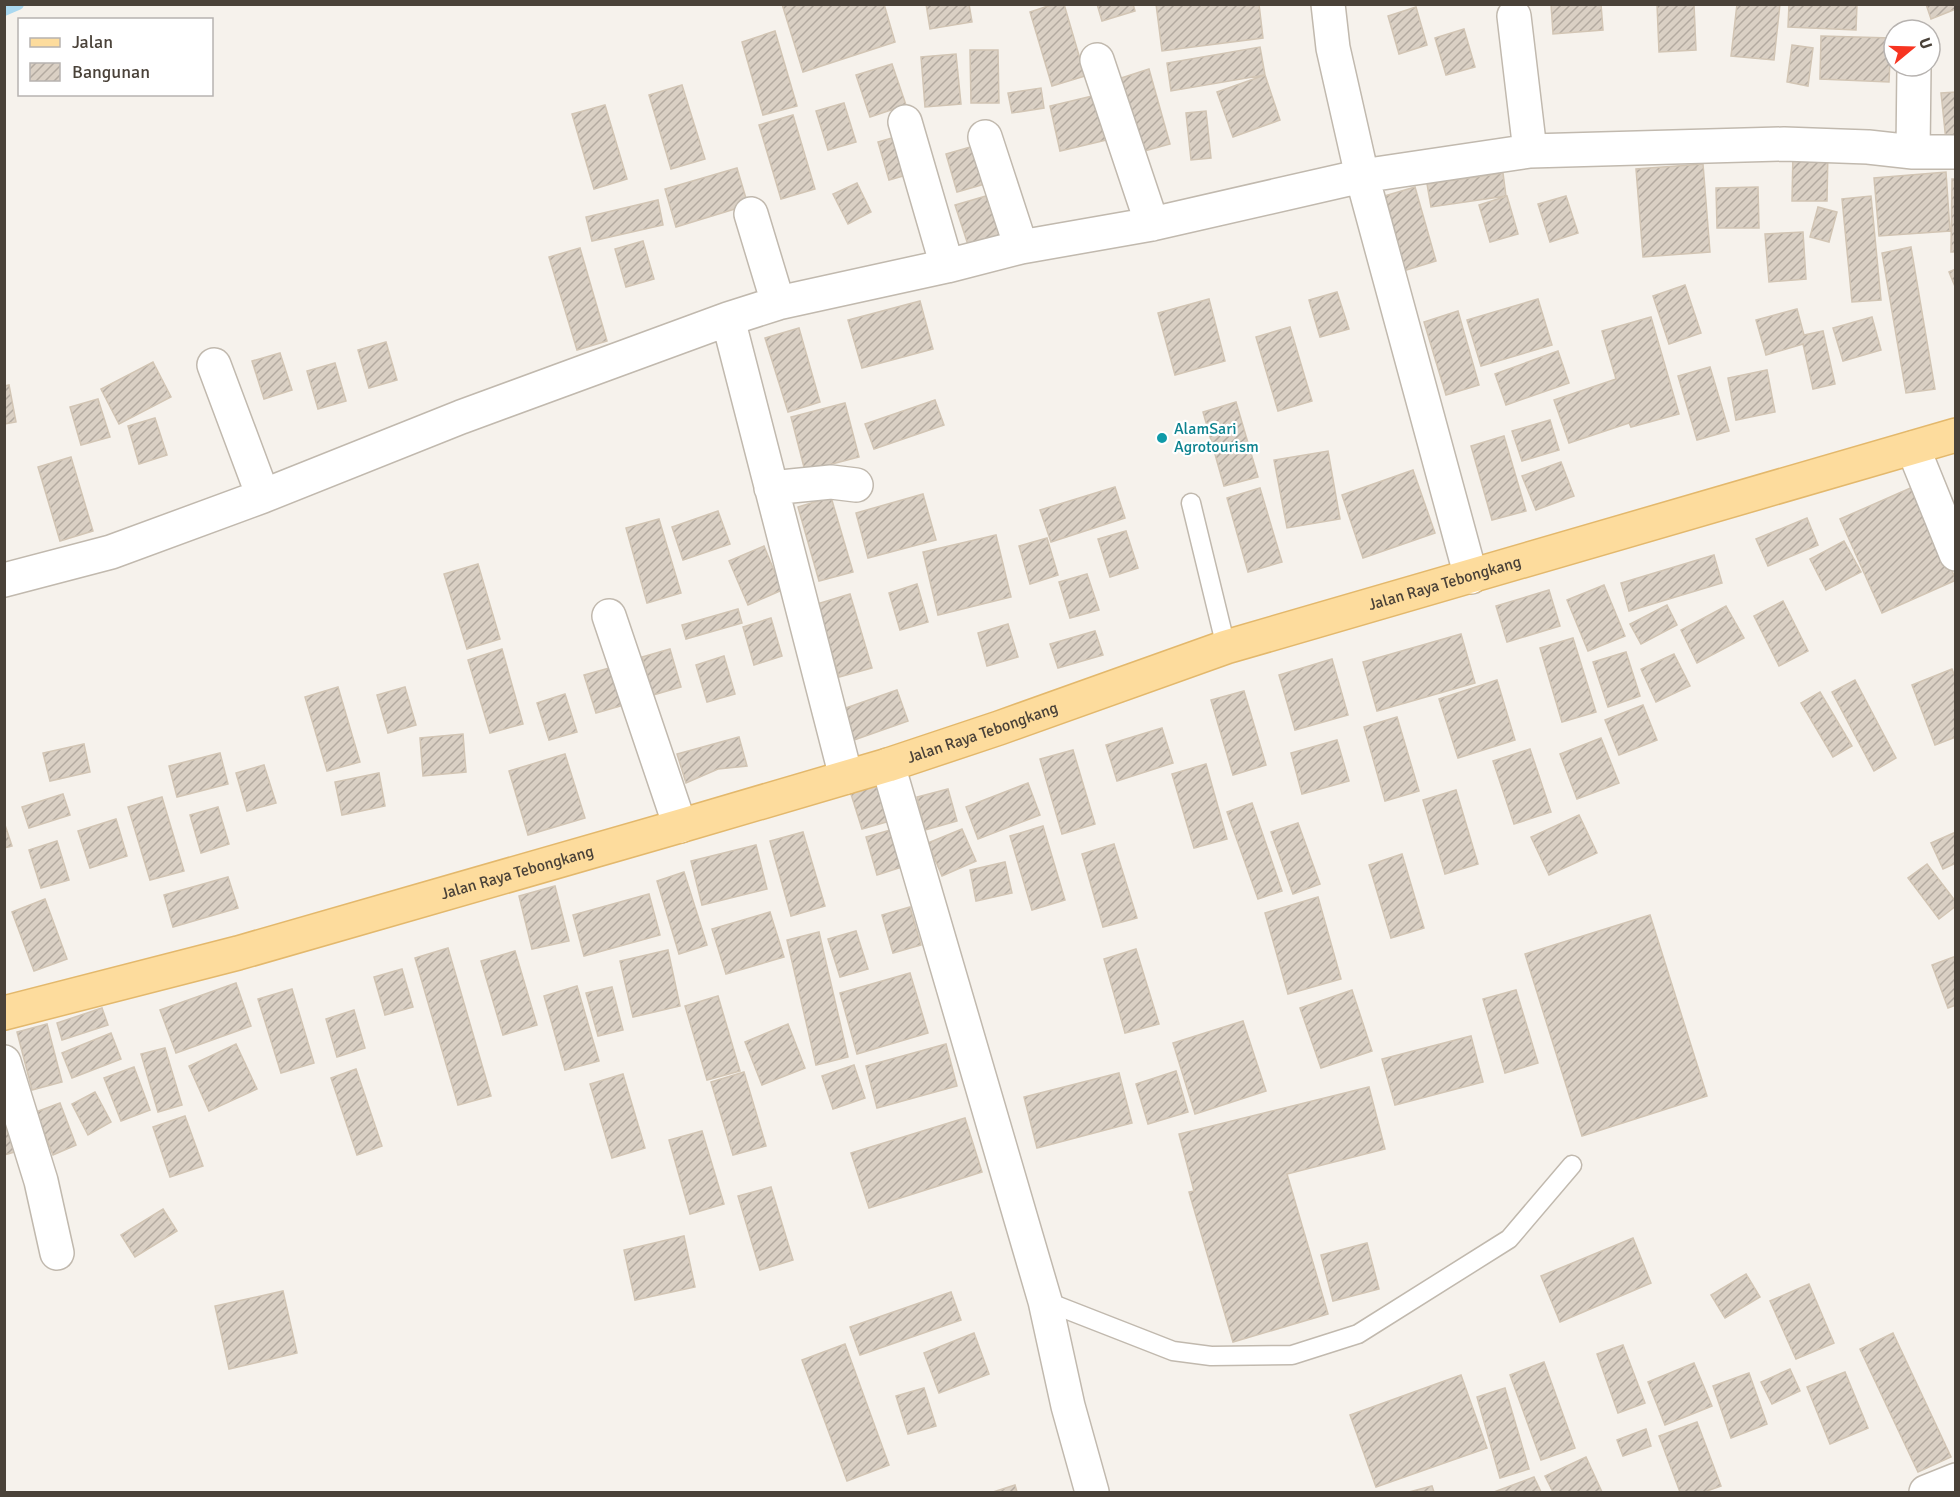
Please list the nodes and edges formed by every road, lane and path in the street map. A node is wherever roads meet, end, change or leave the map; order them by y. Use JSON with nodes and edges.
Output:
{"nodes":[{"id":1,"x":1328,"y":4,"type":"edge"},
{"id":2,"x":1514,"y":16,"type":"dead end"},
{"id":3,"x":1097,"y":60,"type":"dead end"},
{"id":4,"x":1914,"y":78,"type":"edge"},
{"id":5,"x":905,"y":123,"type":"dead end"},
{"id":6,"x":985,"y":137,"type":"dead end"},
{"id":7,"x":1530,"y":151,"type":"junction"},
{"id":8,"x":1913,"y":152,"type":"junction"},
{"id":9,"x":1956,"y":152,"type":"edge"},
{"id":10,"x":1362,"y":176,"type":"junction"},
{"id":11,"x":751,"y":214,"type":"dead end"},
{"id":12,"x":1152,"y":224,"type":"junction"},
{"id":13,"x":1021,"y":247,"type":"junction"},
{"id":14,"x":947,"y":266,"type":"junction"},
{"id":15,"x":778,"y":303,"type":"junction"},
{"id":16,"x":728,"y":319,"type":"junction"},
{"id":17,"x":214,"y":365,"type":"dead end"},
{"id":18,"x":1956,"y":435,"type":"edge"},
{"id":19,"x":1913,"y":448,"type":"junction"},
{"id":20,"x":856,"y":485,"type":"dead end"},
{"id":21,"x":771,"y":488,"type":"junction"},
{"id":22,"x":263,"y":496,"type":"junction"},
{"id":23,"x":1191,"y":503,"type":"dead end"},
{"id":24,"x":1956,"y":554,"type":"edge"},
{"id":25,"x":1471,"y":577,"type":"junction"},
{"id":26,"x":4,"y":580,"type":"edge"},
{"id":27,"x":609,"y":616,"type":"dead end"},
{"id":28,"x":1226,"y":646,"type":"junction"},
{"id":29,"x":888,"y":765,"type":"junction"},
{"id":30,"x":846,"y":777,"type":"junction"},
{"id":31,"x":680,"y":826,"type":"junction"},
{"id":32,"x":5,"y":1011,"type":"edge"},
{"id":33,"x":4,"y":1062,"type":"edge"},
{"id":34,"x":1572,"y":1165,"type":"dead end"},
{"id":35,"x":57,"y":1253,"type":"dead end"},
{"id":36,"x":1045,"y":1301,"type":"junction"},
{"id":37,"x":1956,"y":1480,"type":"edge"},
{"id":38,"x":1091,"y":1486,"type":"edge"},
{"id":39,"x":1926,"y":1492,"type":"edge"}],
"edges":[{"from":1,"to":10,"type":"street"},
{"from":2,"to":7,"type":"street"},
{"from":3,"to":12,"type":"street"},
{"from":4,"to":8,"type":"street"},
{"from":5,"to":14,"type":"street"},
{"from":6,"to":13,"type":"street"},
{"from":7,"to":8,"type":"street"},
{"from":7,"to":10,"type":"street"},
{"from":8,"to":9,"type":"street"},
{"from":10,"to":12,"type":"street"},
{"from":10,"to":25,"type":"street"},
{"from":11,"to":15,"type":"street"},
{"from":12,"to":13,"type":"street"},
{"from":13,"to":14,"type":"street"},
{"from":14,"to":15,"type":"street"},
{"from":15,"to":16,"type":"street"},
{"from":16,"to":21,"type":"street"},
{"from":16,"to":22,"type":"street"},
{"from":17,"to":22,"type":"street"},
{"from":18,"to":19,"type":"main road","name":"Jalan Raya Tebongkang"},
{"from":19,"to":24,"type":"street"},
{"from":19,"to":25,"type":"main road","name":"Jalan Raya Tebongkang"},
{"from":20,"to":21,"type":"street"},
{"from":21,"to":30,"type":"street"},
{"from":22,"to":26,"type":"street"},
{"from":23,"to":28,"type":"lane"},
{"from":25,"to":28,"type":"main road","name":"Jalan Raya Tebongkang"},
{"from":27,"to":31,"type":"street"},
{"from":28,"to":29,"type":"main road","name":"Jalan Raya Tebongkang"},
{"from":29,"to":30,"type":"main road","name":"Jalan Raya Tebongkang"},
{"from":29,"to":36,"type":"street"},
{"from":30,"to":31,"type":"main road","name":"Jalan Raya Tebongkang"},
{"from":31,"to":32,"type":"main road","name":"Jalan Raya Tebongkang"},
{"from":33,"to":35,"type":"street"},
{"from":34,"to":36,"type":"lane"},
{"from":36,"to":38,"type":"street"},
{"from":37,"to":39,"type":"street"}]}
